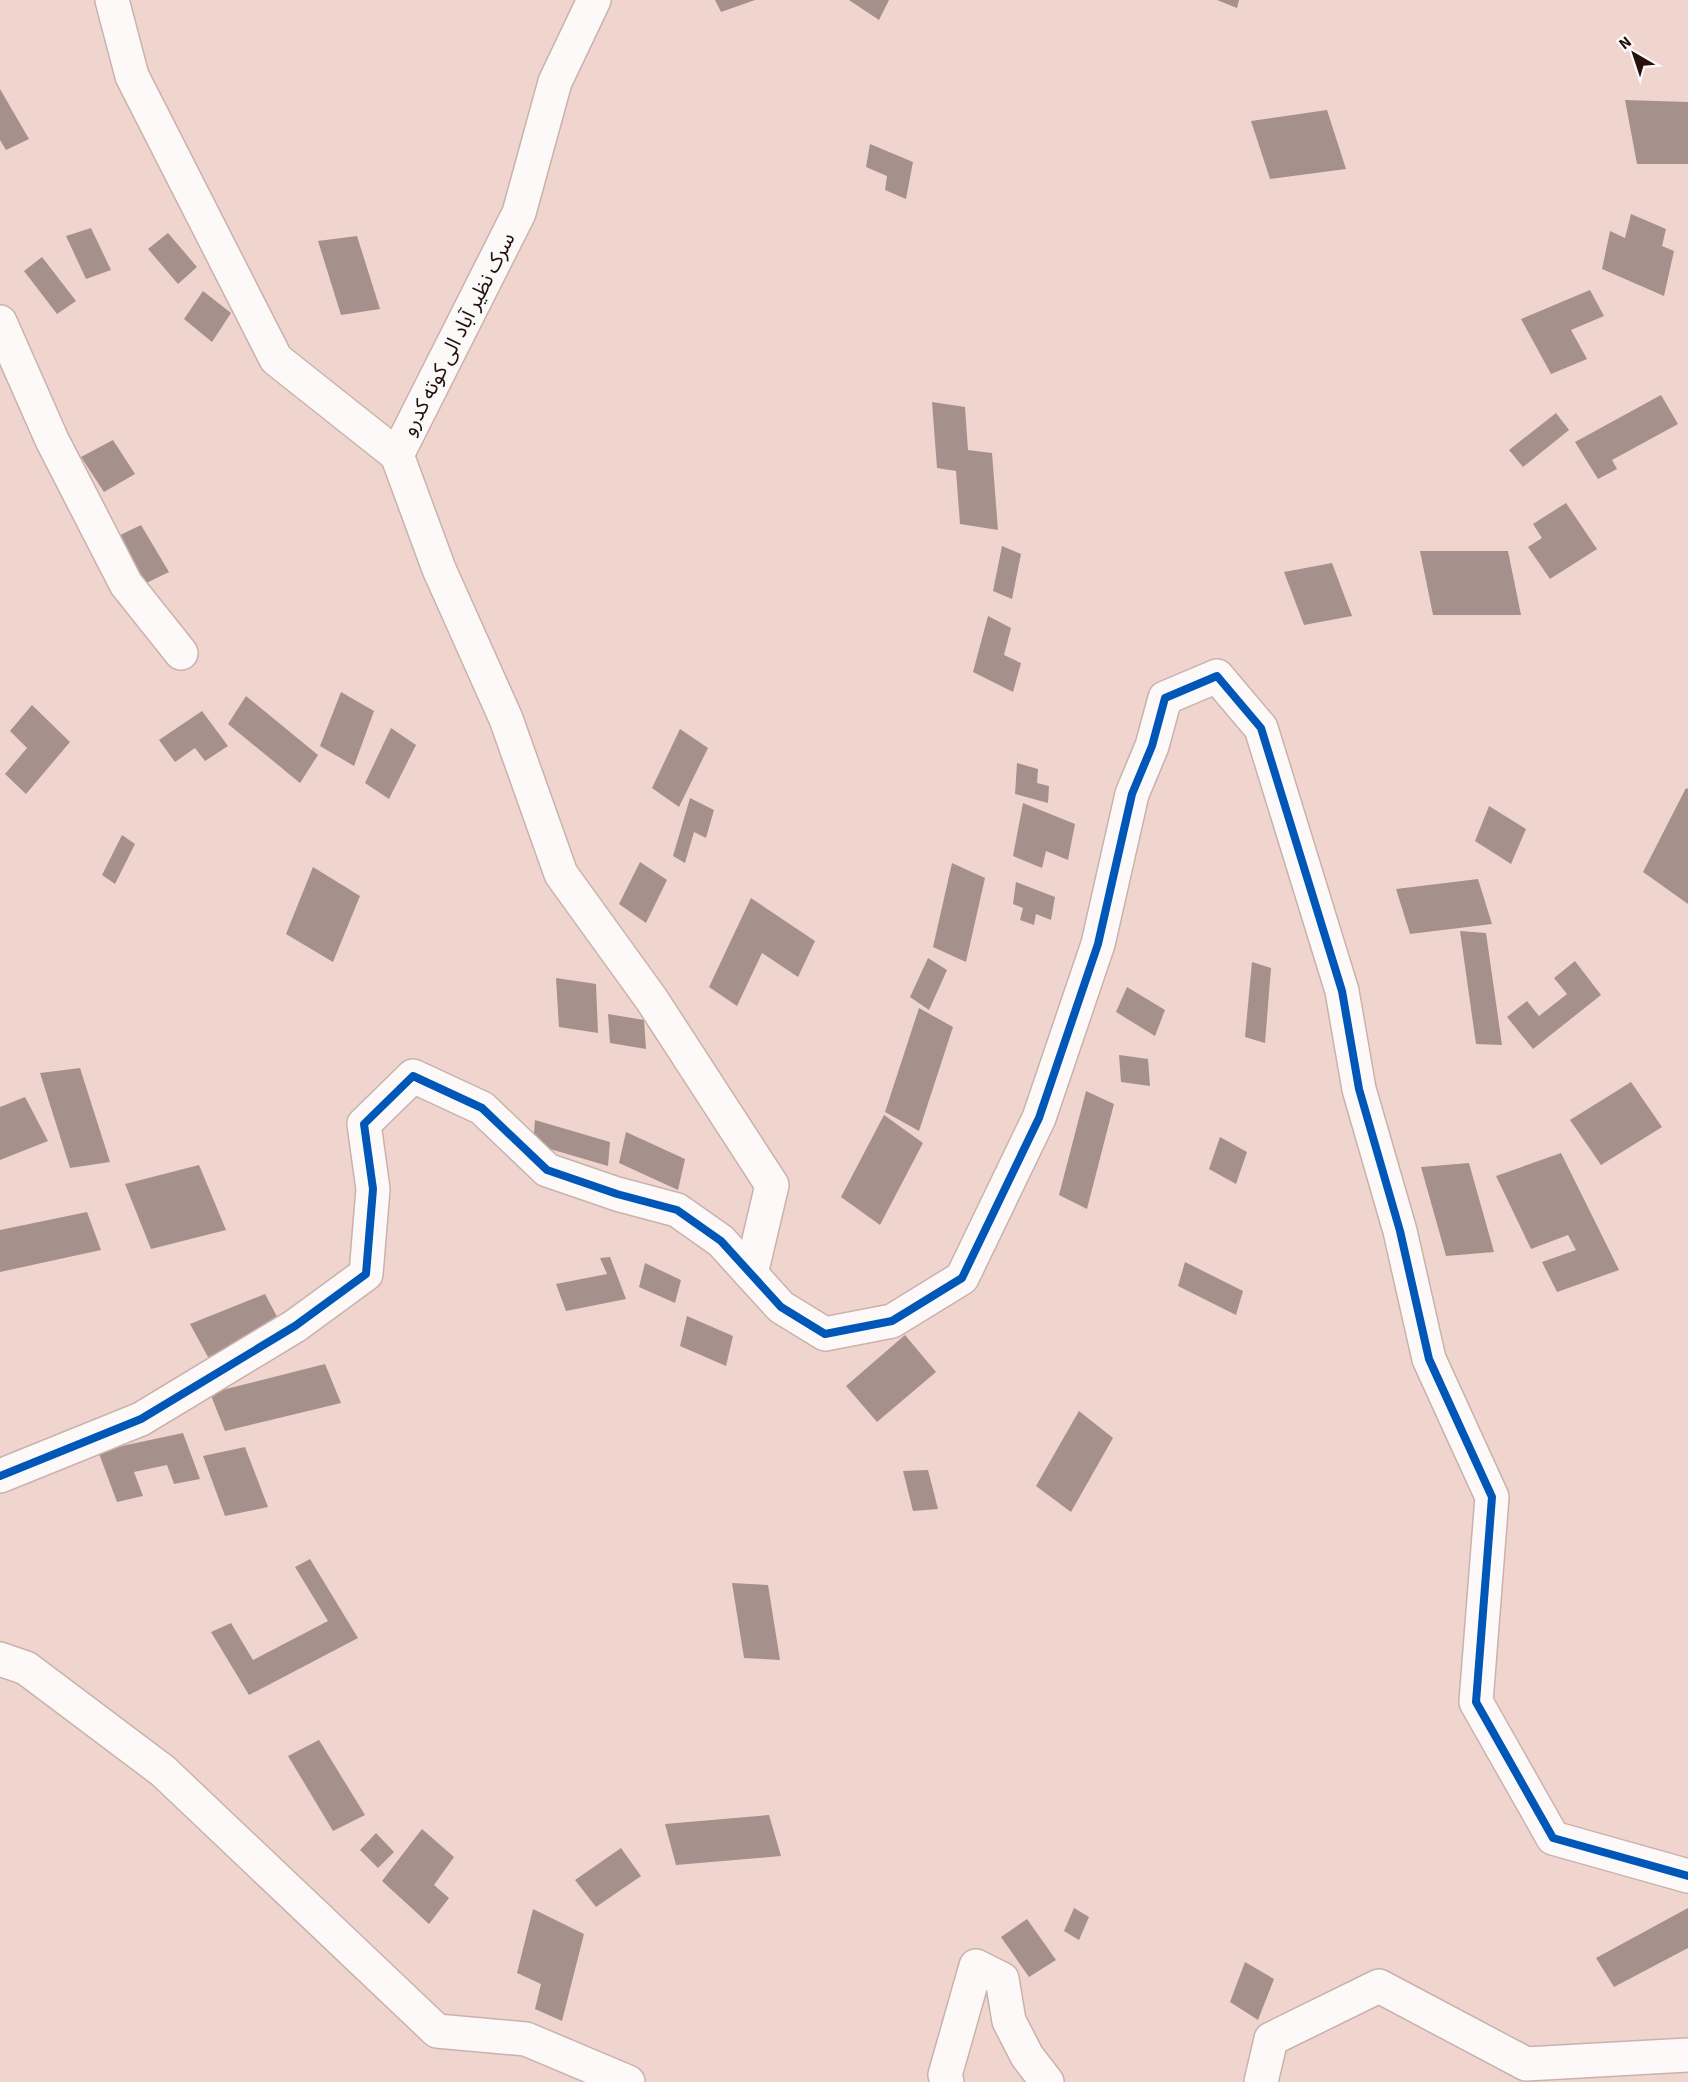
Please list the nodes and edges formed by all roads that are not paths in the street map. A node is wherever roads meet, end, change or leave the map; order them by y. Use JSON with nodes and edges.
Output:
{"nodes":[{"id":1,"x":112,"y":0,"type":"edge"},
{"id":2,"x":594,"y":0,"type":"edge"},
{"id":3,"x":0,"y":322,"type":"edge"},
{"id":4,"x":397,"y":455,"type":"junction"},
{"id":5,"x":181,"y":653,"type":"dead end"},
{"id":6,"x":751,"y":1274,"type":"junction"},
{"id":7,"x":0,"y":1476,"type":"edge"},
{"id":8,"x":0,"y":1659,"type":"edge"},
{"id":9,"x":1688,"y":1876,"type":"edge"},
{"id":10,"x":1688,"y":2055,"type":"edge"},
{"id":11,"x":628,"y":2082,"type":"edge"},
{"id":12,"x":947,"y":2082,"type":"edge"},
{"id":13,"x":1047,"y":2082,"type":"edge"},
{"id":14,"x":1261,"y":2082,"type":"edge"}],
"edges":[{"from":1,"to":4,"type":"street","name":"سرک نظیر آباد الی کوته کدرو"},
{"from":2,"to":4,"type":"street","name":"سرک نظیر آباد الی کوته کدرو"},
{"from":3,"to":5,"type":"street"},
{"from":4,"to":6,"type":"street"},
{"from":6,"to":7,"type":"street"},
{"from":6,"to":9,"type":"street"},
{"from":8,"to":11,"type":"street"},
{"from":10,"to":14,"type":"street"},
{"from":12,"to":13,"type":"street"}]}
